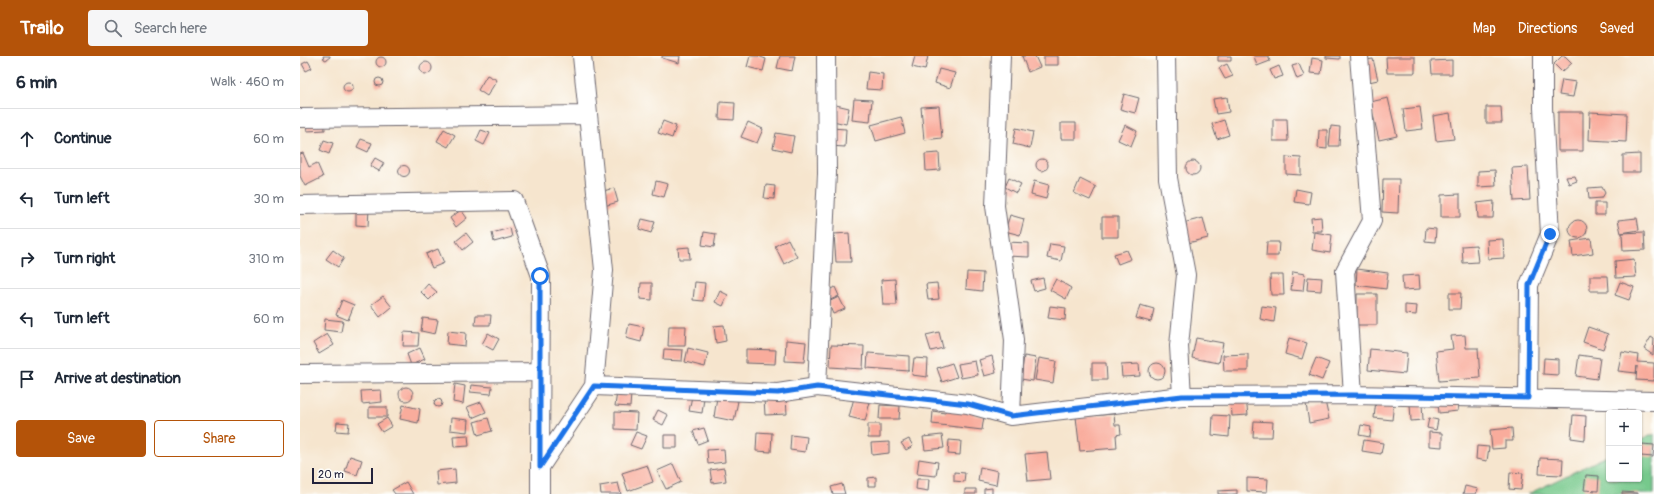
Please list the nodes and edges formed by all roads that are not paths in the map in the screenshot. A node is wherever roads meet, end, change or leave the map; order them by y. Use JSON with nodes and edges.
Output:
{"nodes":[{"id":1,"x":582,"y":56,"type":"edge"},
{"id":2,"x":826,"y":56,"type":"edge"},
{"id":3,"x":1001,"y":56,"type":"edge"},
{"id":4,"x":1166,"y":56,"type":"edge"},
{"id":5,"x":1359,"y":56,"type":"edge"},
{"id":6,"x":1543,"y":56,"type":"edge"},
{"id":7,"x":588,"y":115,"type":"junction"},
{"id":8,"x":300,"y":118,"type":"edge"},
{"id":9,"x":300,"y":205,"type":"edge"},
{"id":10,"x":540,"y":372,"type":"junction"},
{"id":11,"x":300,"y":374,"type":"edge"},
{"id":12,"x":594,"y":386,"type":"junction"},
{"id":13,"x":817,"y":387,"type":"junction"},
{"id":14,"x":1353,"y":395,"type":"junction"},
{"id":15,"x":1182,"y":396,"type":"junction"},
{"id":16,"x":1528,"y":398,"type":"junction"},
{"id":17,"x":1654,"y":401,"type":"edge"},
{"id":18,"x":1011,"y":416,"type":"junction"},
{"id":19,"x":540,"y":467,"type":"junction"},
{"id":20,"x":540,"y":494,"type":"edge"}],
"edges":[{"from":1,"to":7,"type":"street"},
{"from":2,"to":13,"type":"street"},
{"from":3,"to":18,"type":"street"},
{"from":4,"to":15,"type":"street"},
{"from":5,"to":14,"type":"street"},
{"from":6,"to":16,"type":"street"},
{"from":7,"to":8,"type":"street"},
{"from":7,"to":12,"type":"street"},
{"from":9,"to":10,"type":"street"},
{"from":10,"to":11,"type":"street"},
{"from":10,"to":19,"type":"street"},
{"from":12,"to":13,"type":"street"},
{"from":12,"to":19,"type":"street"},
{"from":13,"to":18,"type":"street"},
{"from":14,"to":15,"type":"street"},
{"from":14,"to":16,"type":"street"},
{"from":15,"to":18,"type":"street"},
{"from":16,"to":17,"type":"street"},
{"from":19,"to":20,"type":"street"}]}
